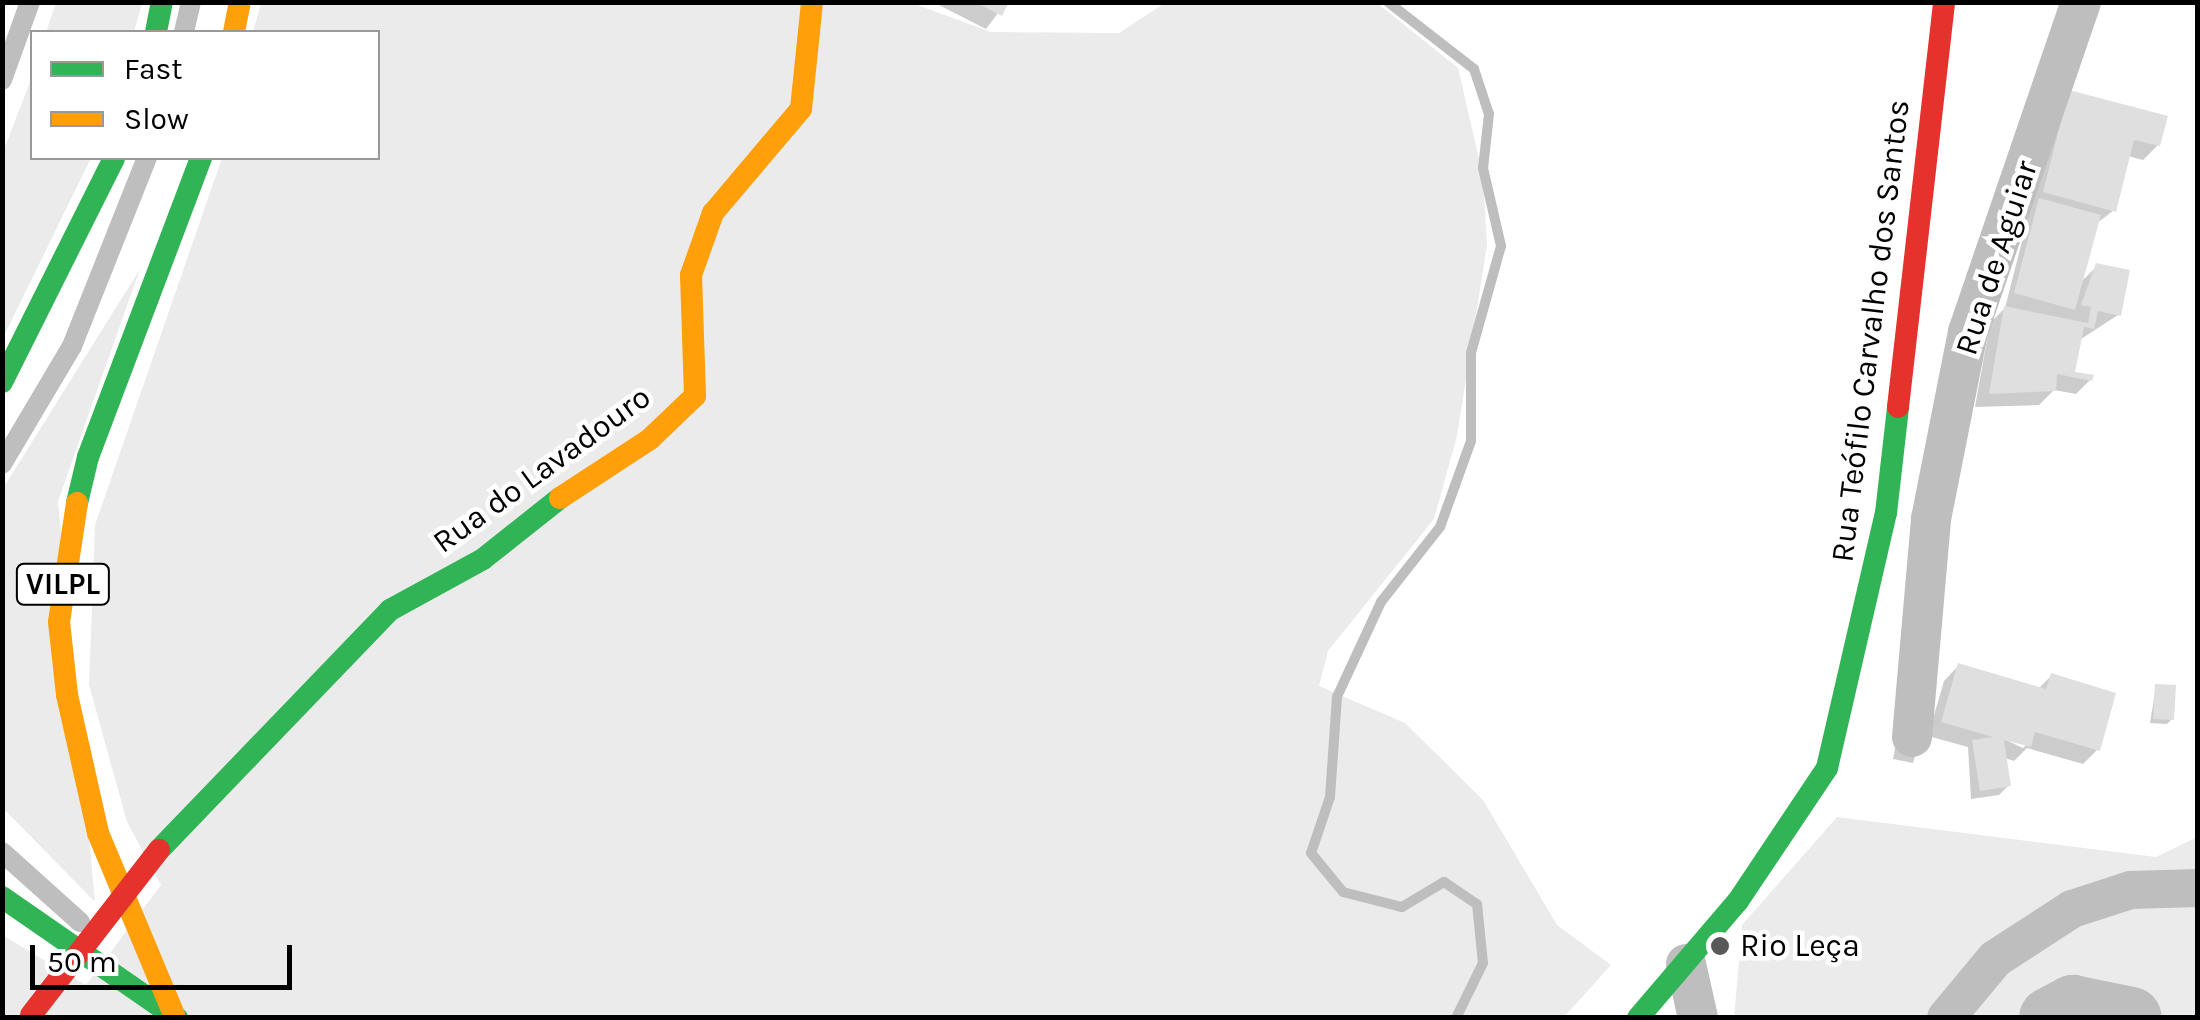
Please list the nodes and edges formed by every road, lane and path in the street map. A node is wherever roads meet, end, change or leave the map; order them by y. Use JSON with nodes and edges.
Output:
{"nodes":[{"id":1,"x":30,"y":2,"type":"edge"},
{"id":2,"x":162,"y":2,"type":"edge"},
{"id":3,"x":191,"y":2,"type":"edge"},
{"id":4,"x":240,"y":2,"type":"edge"},
{"id":5,"x":812,"y":2,"type":"edge"},
{"id":6,"x":1944,"y":2,"type":"edge"},
{"id":7,"x":2081,"y":2,"type":"edge"},
{"id":8,"x":156,"y":30,"type":"edge"},
{"id":9,"x":184,"y":30,"type":"edge"},
{"id":10,"x":234,"y":30,"type":"edge"},
{"id":11,"x":2,"y":80,"type":"edge"},
{"id":12,"x":113,"y":160,"type":"edge"},
{"id":13,"x":146,"y":160,"type":"edge"},
{"id":14,"x":199,"y":160,"type":"edge"},
{"id":15,"x":2,"y":382,"type":"edge"},
{"id":16,"x":2,"y":464,"type":"edge"},
{"id":17,"x":1886,"y":512,"type":"junction"},
{"id":18,"x":1931,"y":520,"type":"junction"},
{"id":19,"x":1912,"y":737,"type":"dead end"},
{"id":20,"x":2,"y":852,"type":"edge"},
{"id":21,"x":2,"y":896,"type":"edge"},
{"id":22,"x":1686,"y":964,"type":"junction"},
{"id":23,"x":30,"y":1016,"type":"edge"},
{"id":24,"x":175,"y":1016,"type":"edge"},
{"id":25,"x":1638,"y":1018,"type":"edge"},
{"id":26,"x":1698,"y":1018,"type":"edge"}],
"edges":[{"from":1,"to":11,"type":"lane"},
{"from":2,"to":8,"type":"main road"},
{"from":3,"to":9,"type":"lane"},
{"from":4,"to":10,"type":"main road"},
{"from":5,"to":23,"type":"main road","name":"Rua do Lavadouro","bridge":true},
{"from":6,"to":17,"type":"main road","name":"Rua Teófilo Carvalho dos Santos"},
{"from":7,"to":18,"type":"street","name":"Rua de Aguiar"},
{"from":12,"to":15,"type":"main road"},
{"from":13,"to":16,"type":"lane"},
{"from":14,"to":24,"type":"main road","number":"VILPL"},
{"from":17,"to":18,"type":"street"},
{"from":17,"to":22,"type":"main road","name":"Rua Teófilo Carvalho dos Santos"},
{"from":18,"to":19,"type":"street","name":"Rua de Aguiar"},
{"from":20,"to":24,"type":"lane"},
{"from":21,"to":24,"type":"main road"},
{"from":22,"to":25,"type":"main road","name":"Rua Teófilo Carvalho dos Santos"},
{"from":22,"to":26,"type":"street"}]}
